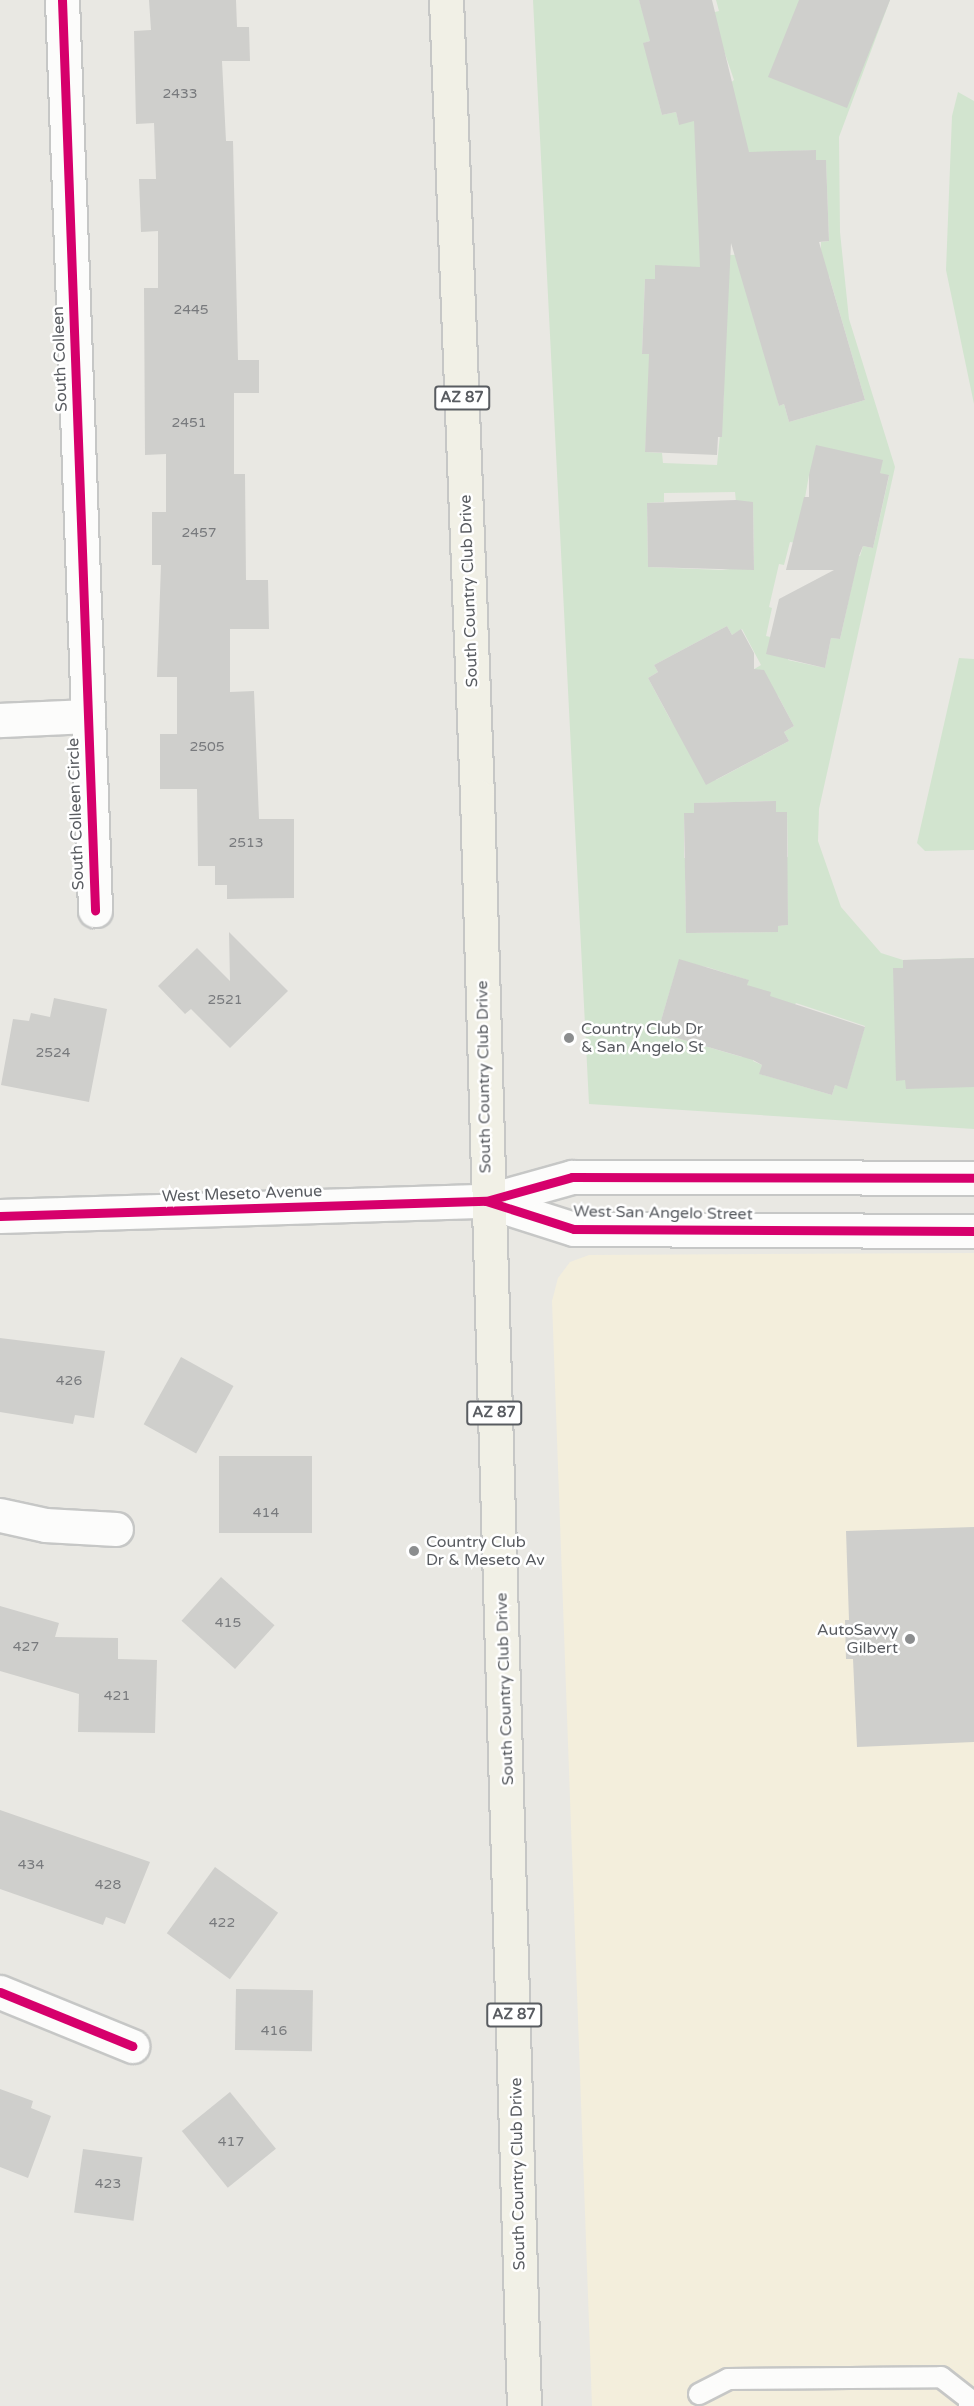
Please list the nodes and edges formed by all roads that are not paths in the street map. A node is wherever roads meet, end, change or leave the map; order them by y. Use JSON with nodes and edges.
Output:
{"nodes":[{"id":1,"x":62,"y":0,"type":"edge"},
{"id":2,"x":446,"y":0,"type":"edge"},
{"id":3,"x":88,"y":716,"type":"junction"},
{"id":4,"x":0,"y":720,"type":"edge"},
{"id":5,"x":95,"y":910,"type":"dead end"},
{"id":6,"x":974,"y":1178,"type":"edge"},
{"id":7,"x":486,"y":1201,"type":"junction"},
{"id":8,"x":0,"y":1216,"type":"edge"},
{"id":9,"x":974,"y":1231,"type":"edge"},
{"id":10,"x":0,"y":1515,"type":"edge"},
{"id":11,"x":116,"y":1529,"type":"dead end"},
{"id":12,"x":0,"y":1992,"type":"edge"},
{"id":13,"x":132,"y":2046,"type":"dead end"},
{"id":14,"x":699,"y":2394,"type":"dead end"},
{"id":15,"x":524,"y":2406,"type":"edge"},
{"id":16,"x":969,"y":2406,"type":"edge"}],
"edges":[{"from":1,"to":3,"type":"street","name":"South Colleen"},
{"from":2,"to":7,"type":"main road","name":"South Country Club Drive","number":"AZ 87"},
{"from":3,"to":4,"type":"street"},
{"from":3,"to":5,"type":"street","name":"South Colleen Circle"},
{"from":6,"to":7,"type":"street","name":"West San Angelo Street"},
{"from":7,"to":8,"type":"street","name":"West Meseto Avenue"},
{"from":7,"to":9,"type":"street","name":"West San Angelo Street"},
{"from":7,"to":15,"type":"main road","name":"South Country Club Drive","number":"AZ 87"},
{"from":10,"to":11,"type":"street"},
{"from":12,"to":13,"type":"street"},
{"from":14,"to":16,"type":"lane"}]}
